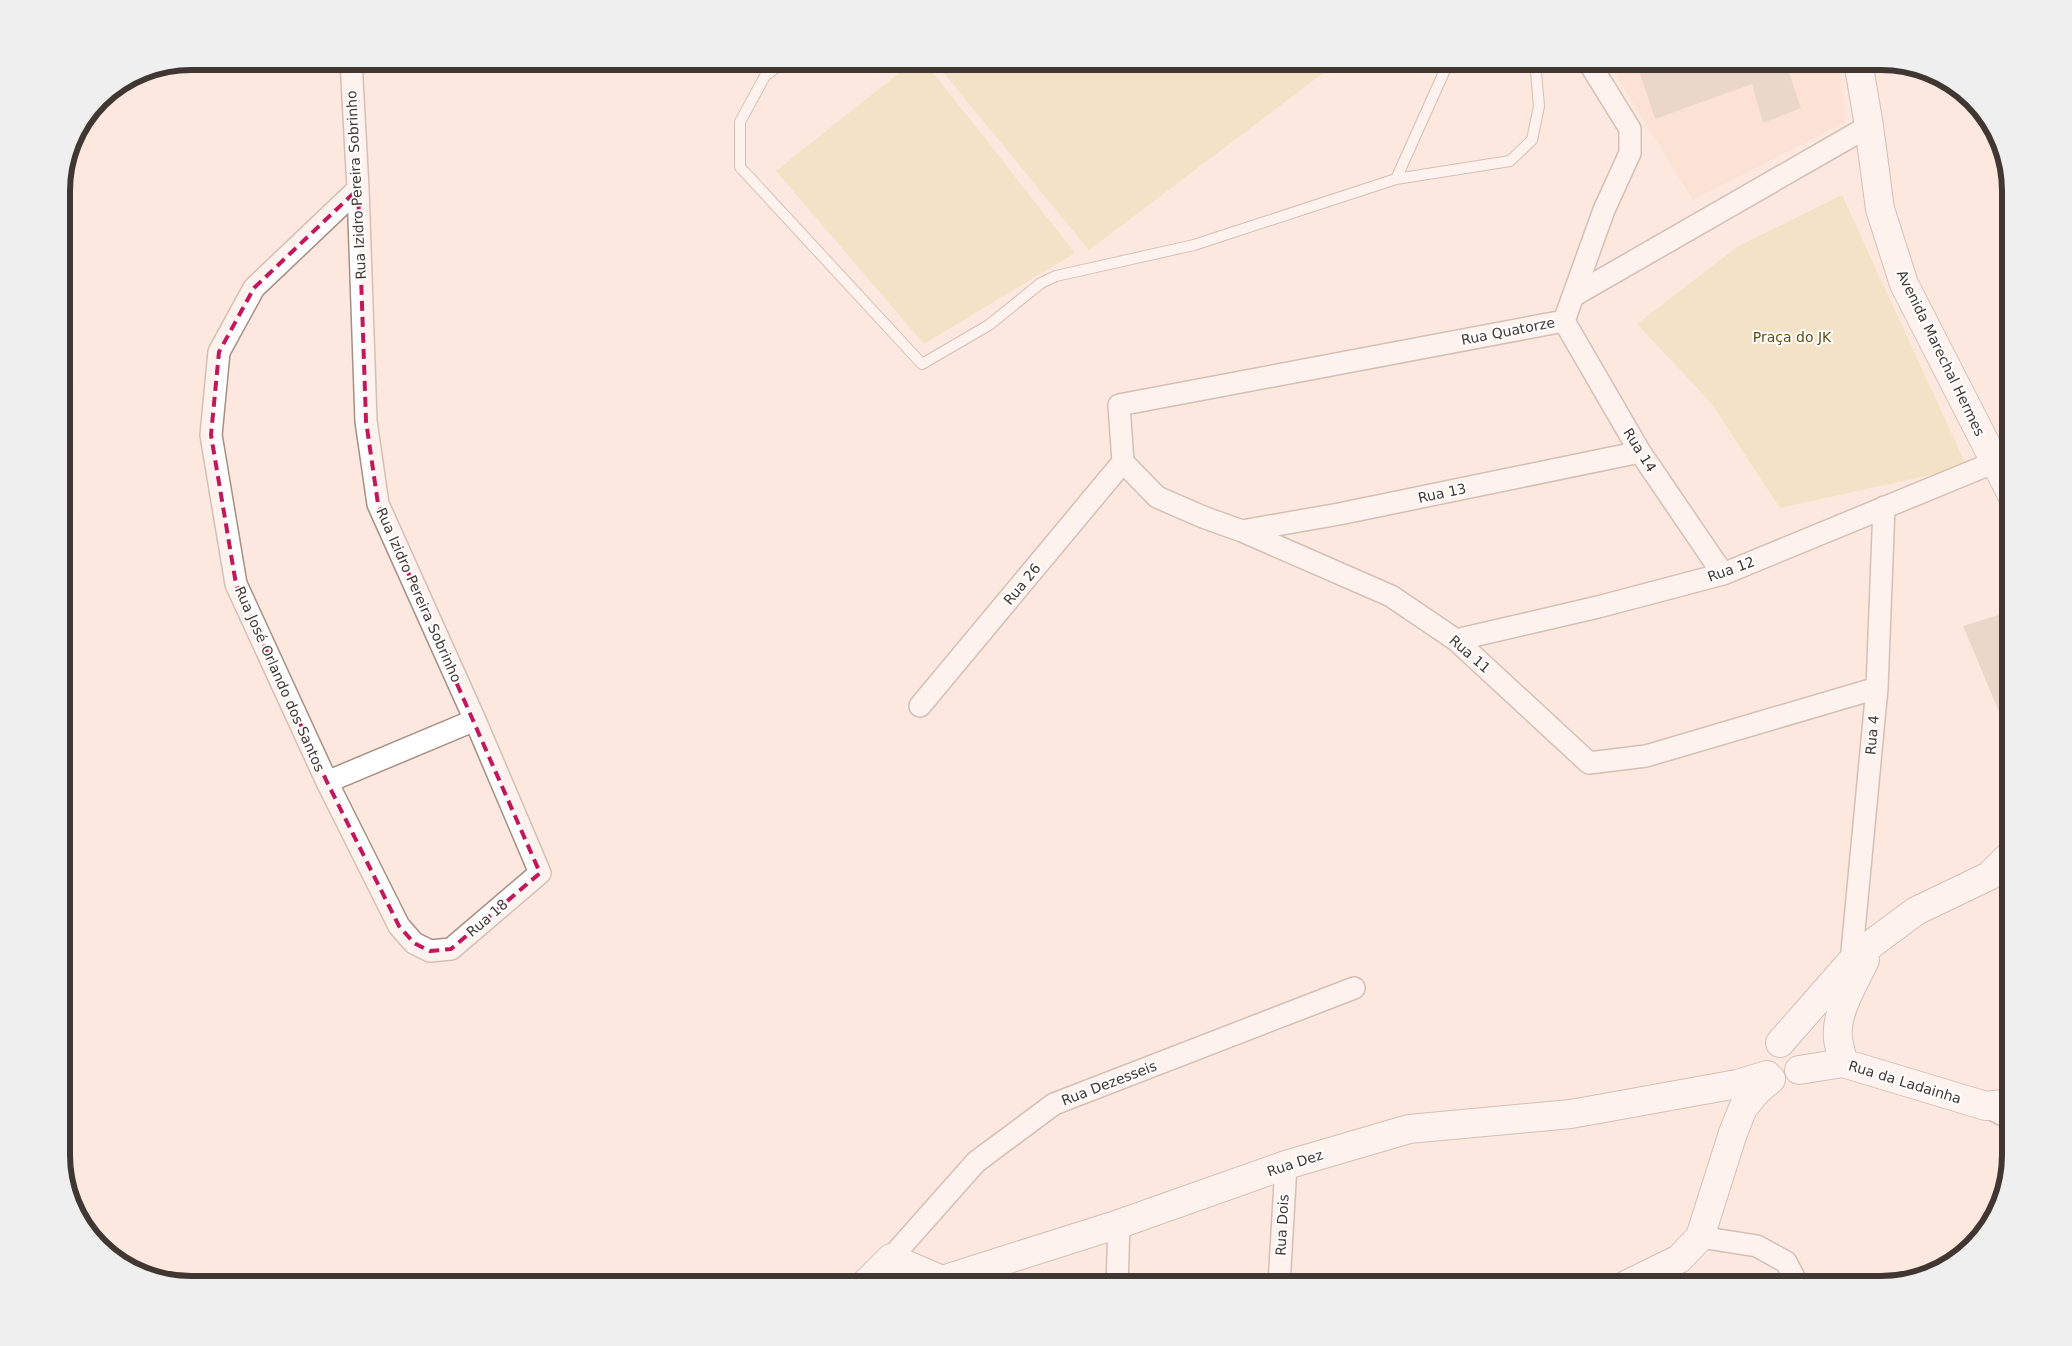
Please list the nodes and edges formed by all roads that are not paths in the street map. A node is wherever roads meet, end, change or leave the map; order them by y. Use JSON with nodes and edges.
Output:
{"nodes":[{"id":1,"x":351,"y":70,"type":"edge"},
{"id":2,"x":773,"y":70,"type":"edge"},
{"id":3,"x":1445,"y":70,"type":"edge"},
{"id":4,"x":1536,"y":70,"type":"edge"},
{"id":5,"x":1594,"y":70,"type":"edge"},
{"id":6,"x":1860,"y":70,"type":"edge"},
{"id":7,"x":1869,"y":126,"type":"junction"},
{"id":8,"x":1396,"y":179,"type":"junction"},
{"id":9,"x":358,"y":189,"type":"junction"},
{"id":10,"x":1573,"y":296,"type":"junction"},
{"id":11,"x":1564,"y":321,"type":"junction"},
{"id":12,"x":1640,"y":452,"type":"junction"},
{"id":13,"x":1123,"y":462,"type":"junction"},
{"id":14,"x":1995,"y":462,"type":"junction"},
{"id":15,"x":2002,"y":476,"type":"edge"},
{"id":16,"x":1884,"y":507,"type":"junction"},
{"id":17,"x":1242,"y":530,"type":"junction"},
{"id":18,"x":1723,"y":574,"type":"junction"},
{"id":19,"x":1456,"y":640,"type":"junction"},
{"id":20,"x":1877,"y":688,"type":"junction"},
{"id":21,"x":920,"y":706,"type":"dead end"},
{"id":22,"x":475,"y":720,"type":"junction"},
{"id":23,"x":327,"y":782,"type":"junction"},
{"id":24,"x":2002,"y":863,"type":"edge"},
{"id":25,"x":540,"y":873,"type":"joint"},
{"id":26,"x":1873,"y":943,"type":"junction"},
{"id":27,"x":430,"y":951,"type":"joint"},
{"id":28,"x":1851,"y":962,"type":"junction"},
{"id":29,"x":1354,"y":988,"type":"dead end"},
{"id":30,"x":1843,"y":1063,"type":"junction"},
{"id":31,"x":1779,"y":1067,"type":"junction"},
{"id":32,"x":1998,"y":1104,"type":"edge"},
{"id":33,"x":1286,"y":1166,"type":"junction"},
{"id":34,"x":1119,"y":1224,"type":"junction"},
{"id":35,"x":1700,"y":1237,"type":"junction"},
{"id":36,"x":891,"y":1258,"type":"junction"},
{"id":37,"x":873,"y":1276,"type":"edge"},
{"id":38,"x":929,"y":1276,"type":"edge"},
{"id":39,"x":960,"y":1276,"type":"edge"},
{"id":40,"x":1118,"y":1276,"type":"edge"},
{"id":41,"x":1280,"y":1276,"type":"edge"},
{"id":42,"x":1645,"y":1276,"type":"edge"},
{"id":43,"x":1793,"y":1276,"type":"edge"}],
"edges":[{"from":1,"to":9,"type":"street","name":"Rua Izidro Pereira Sobrinho"},
{"from":2,"to":8,"type":"lane"},
{"from":3,"to":8,"type":"lane"},
{"from":4,"to":8,"type":"lane"},
{"from":5,"to":10,"type":"street","name":"Rua Quatorze"},
{"from":6,"to":7,"type":"street","name":"Avenida Marechal Hermes"},
{"from":7,"to":10,"type":"street"},
{"from":7,"to":14,"type":"street","name":"Avenida Marechal Hermes"},
{"from":9,"to":22,"type":"street","name":"Rua Izidro Pereira Sobrinho"},
{"from":9,"to":23,"type":"street","name":"Rua José Orlando dos Santos"},
{"from":10,"to":11,"type":"street","name":"Rua Quatorze"},
{"from":11,"to":12,"type":"street","name":"Rua 14"},
{"from":11,"to":13,"type":"street","name":"Rua Quatorze"},
{"from":12,"to":17,"type":"street","name":"Rua 13"},
{"from":12,"to":18,"type":"street","name":"Rua 14"},
{"from":13,"to":17,"type":"street","name":"Rua 11"},
{"from":13,"to":21,"type":"street","name":"Rua 26"},
{"from":14,"to":15,"type":"street","name":"Avenida Marechal Hermes"},
{"from":14,"to":16,"type":"street","name":"Rua 12"},
{"from":16,"to":18,"type":"street","name":"Rua 12"},
{"from":16,"to":20,"type":"street","name":"Rua 4"},
{"from":17,"to":19,"type":"street","name":"Rua 11"},
{"from":18,"to":19,"type":"street","name":"Rua 12"},
{"from":19,"to":20,"type":"street","name":"Rua 11"},
{"from":20,"to":28,"type":"street","name":"Rua 4"},
{"from":22,"to":23,"type":"street"},
{"from":22,"to":25,"type":"street","name":"Rua Izidro Pereira Sobrinho"},
{"from":23,"to":27,"type":"street","name":"Rua José Orlando dos Santos"},
{"from":24,"to":26,"type":"street"},
{"from":25,"to":27,"type":"street","name":"Rua 18"},
{"from":26,"to":28,"type":"street"},
{"from":26,"to":30,"type":"street"},
{"from":28,"to":31,"type":"street"},
{"from":29,"to":36,"type":"street","name":"Rua Dezesseis"},
{"from":30,"to":31,"type":"street","name":"Rua da Ladainha"},
{"from":30,"to":32,"type":"street","name":"Rua da Ladainha"},
{"from":31,"to":33,"type":"street","name":"Rua Dez"},
{"from":31,"to":35,"type":"street"},
{"from":33,"to":34,"type":"street","name":"Rua Dez"},
{"from":33,"to":41,"type":"street","name":"Rua Dois"},
{"from":34,"to":39,"type":"street","name":"Rua Dez"},
{"from":34,"to":40,"type":"street"},
{"from":35,"to":42,"type":"street"},
{"from":35,"to":43,"type":"street"},
{"from":36,"to":37,"type":"street","name":"Rua Dezesseis"},
{"from":36,"to":38,"type":"street","name":"Rua Dez"}]}
